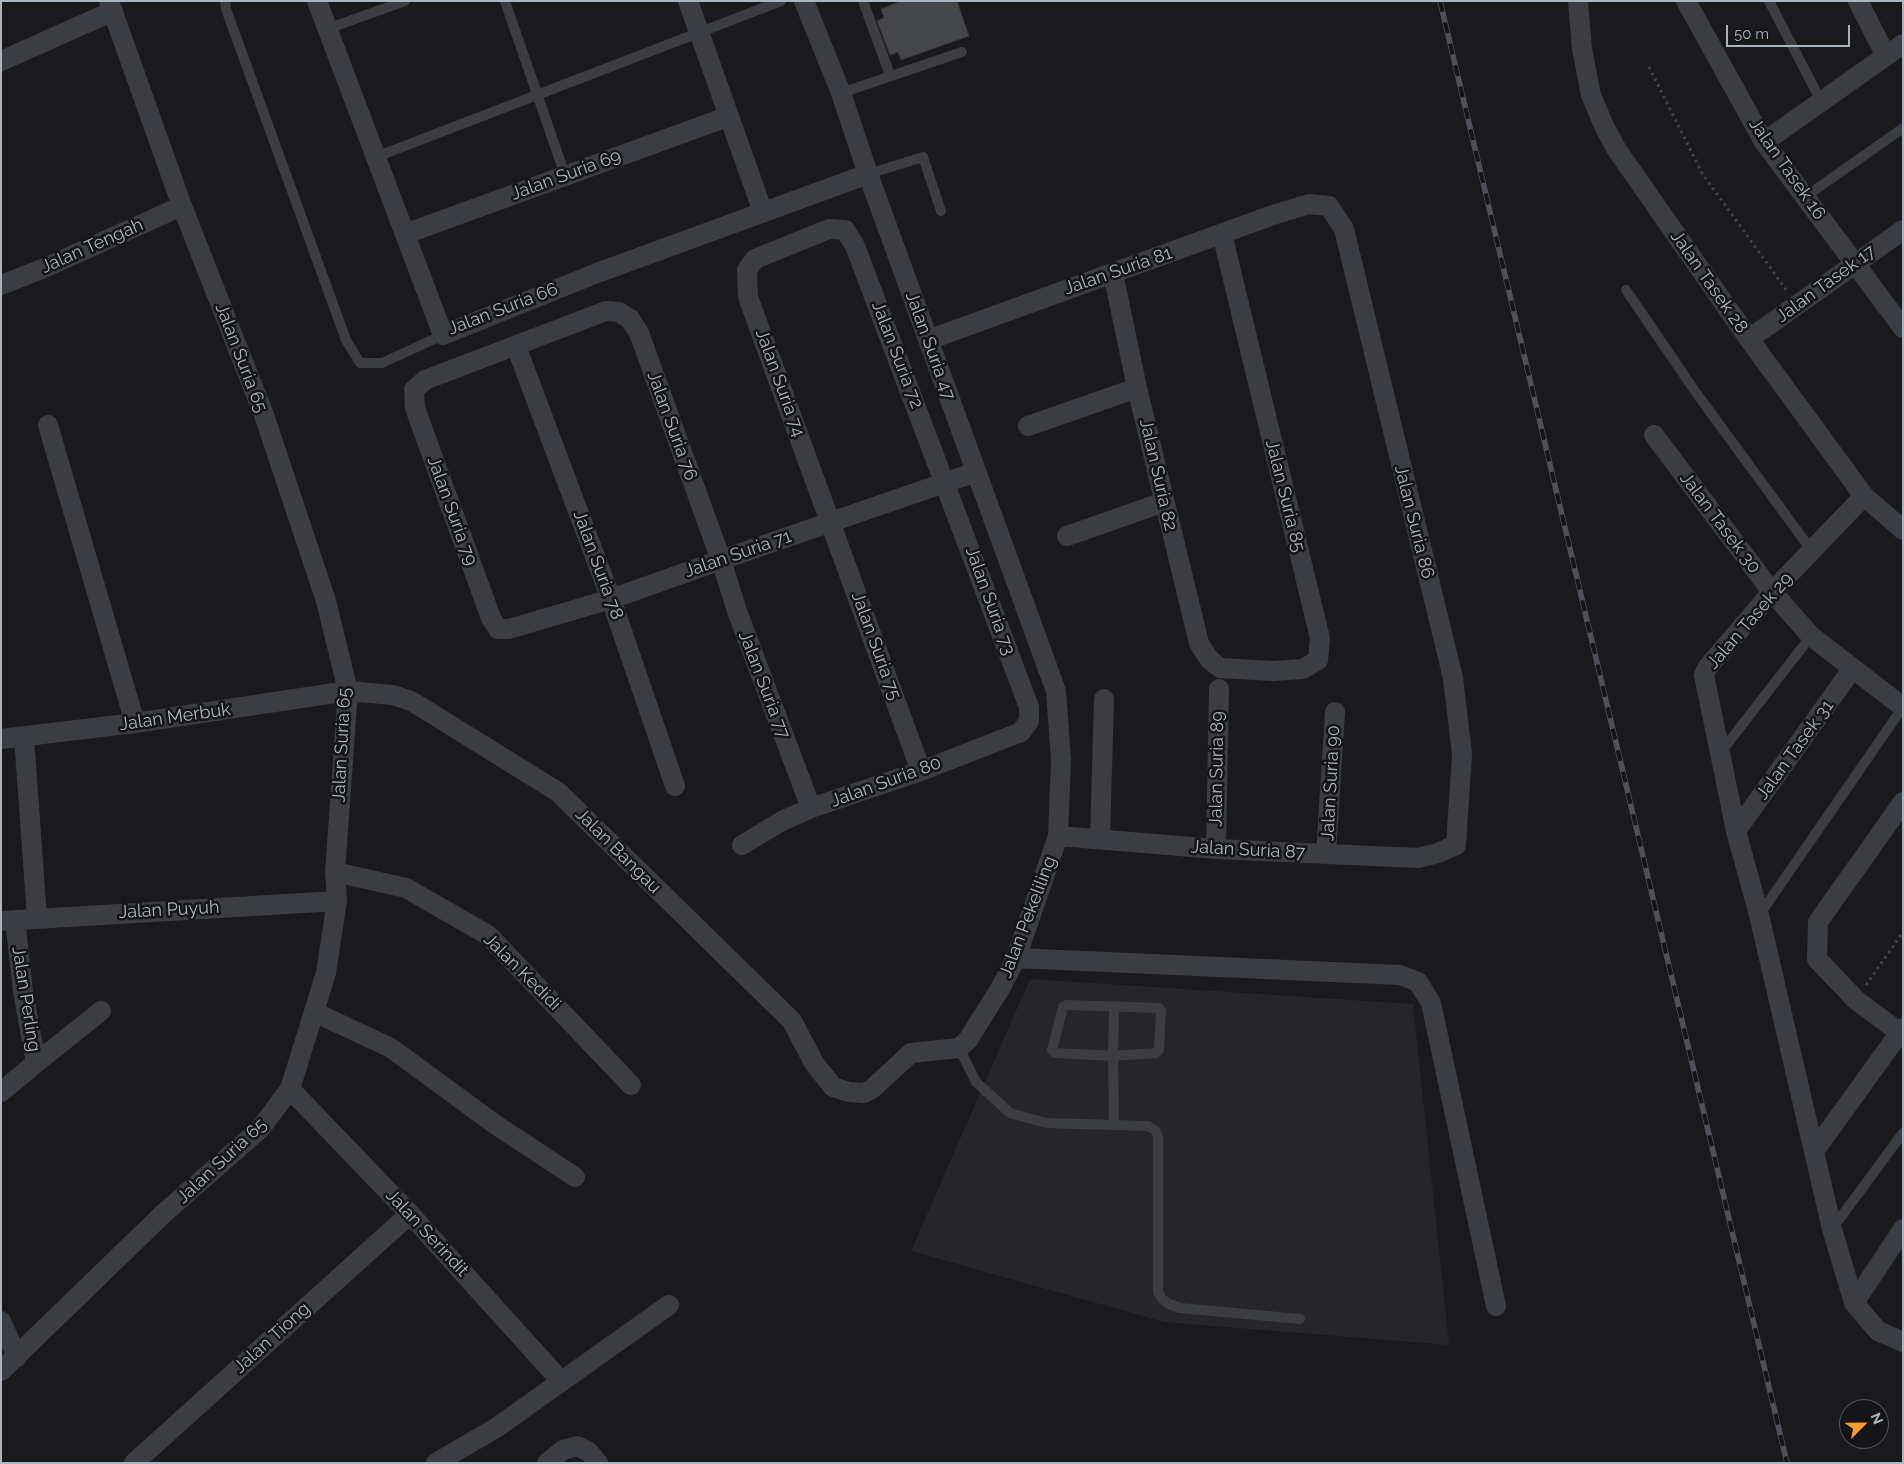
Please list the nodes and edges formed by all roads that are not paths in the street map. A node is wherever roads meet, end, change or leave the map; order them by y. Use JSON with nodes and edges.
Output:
{"nodes":[{"id":1,"x":225,"y":1,"type":"edge"},
{"id":2,"x":317,"y":1,"type":"edge"},
{"id":3,"x":405,"y":1,"type":"edge"},
{"id":4,"x":505,"y":1,"type":"edge"},
{"id":5,"x":688,"y":1,"type":"edge"},
{"id":6,"x":781,"y":1,"type":"edge"},
{"id":7,"x":804,"y":1,"type":"edge"},
{"id":8,"x":864,"y":1,"type":"edge"},
{"id":9,"x":1578,"y":1,"type":"edge"},
{"id":10,"x":1686,"y":1,"type":"edge"},
{"id":11,"x":1769,"y":1,"type":"edge"},
{"id":12,"x":1858,"y":1,"type":"edge"},
{"id":13,"x":111,"y":6,"type":"edge"},
{"id":14,"x":327,"y":28,"type":"junction"},
{"id":15,"x":699,"y":34,"type":"junction"},
{"id":16,"x":1903,"y":44,"type":"edge"},
{"id":17,"x":962,"y":52,"type":"dead end"},
{"id":18,"x":1886,"y":56,"type":"junction"},
{"id":19,"x":1,"y":61,"type":"edge"},
{"id":20,"x":890,"y":75,"type":"junction"},
{"id":21,"x":841,"y":93,"type":"junction"},
{"id":22,"x":537,"y":94,"type":"junction"},
{"id":23,"x":1821,"y":101,"type":"junction"},
{"id":24,"x":727,"y":116,"type":"junction"},
{"id":25,"x":1903,"y":128,"type":"edge"},
{"id":26,"x":1764,"y":142,"type":"junction"},
{"id":27,"x":376,"y":157,"type":"junction"},
{"id":28,"x":868,"y":174,"type":"junction"},
{"id":29,"x":565,"y":175,"type":"junction"},
{"id":30,"x":1805,"y":197,"type":"junction"},
{"id":31,"x":1309,"y":204,"type":"joint"},
{"id":32,"x":182,"y":206,"type":"junction"},
{"id":33,"x":941,"y":211,"type":"dead end"},
{"id":34,"x":763,"y":212,"type":"junction"},
{"id":35,"x":845,"y":230,"type":"joint"},
{"id":36,"x":1903,"y":230,"type":"edge"},
{"id":37,"x":405,"y":234,"type":"junction"},
{"id":38,"x":1222,"y":234,"type":"junction"},
{"id":39,"x":1854,"y":264,"type":"junction"},
{"id":40,"x":1113,"y":273,"type":"junction"},
{"id":41,"x":1,"y":285,"type":"edge"},
{"id":42,"x":1626,"y":290,"type":"dead end"},
{"id":43,"x":1903,"y":328,"type":"edge"},
{"id":44,"x":443,"y":335,"type":"junction"},
{"id":45,"x":1749,"y":339,"type":"junction"},
{"id":46,"x":928,"y":340,"type":"junction"},
{"id":47,"x":516,"y":346,"type":"junction"},
{"id":48,"x":1137,"y":388,"type":"junction"},
{"id":49,"x":48,"y":425,"type":"dead end"},
{"id":50,"x":1028,"y":426,"type":"dead end"},
{"id":51,"x":1654,"y":435,"type":"dead end"},
{"id":52,"x":976,"y":472,"type":"junction"},
{"id":53,"x":946,"y":482,"type":"junction"},
{"id":54,"x":1864,"y":496,"type":"junction"},
{"id":55,"x":1164,"y":502,"type":"junction"},
{"id":56,"x":831,"y":522,"type":"junction"},
{"id":57,"x":1903,"y":530,"type":"edge"},
{"id":58,"x":1067,"y":536,"type":"dead end"},
{"id":59,"x":1812,"y":551,"type":"junction"},
{"id":60,"x":721,"y":560,"type":"junction"},
{"id":61,"x":1772,"y":592,"type":"junction"},
{"id":62,"x":611,"y":599,"type":"junction"},
{"id":63,"x":498,"y":629,"type":"joint"},
{"id":64,"x":1811,"y":636,"type":"junction"},
{"id":65,"x":1220,"y":668,"type":"joint"},
{"id":66,"x":1853,"y":668,"type":"junction"},
{"id":67,"x":1218,"y":689,"type":"dead end"},
{"id":68,"x":348,"y":691,"type":"junction"},
{"id":69,"x":1056,"y":691,"type":"joint"},
{"id":70,"x":1104,"y":700,"type":"dead end"},
{"id":71,"x":1903,"y":707,"type":"edge"},
{"id":72,"x":1335,"y":712,"type":"dead end"},
{"id":73,"x":1030,"y":721,"type":"joint"},
{"id":74,"x":135,"y":723,"type":"junction"},
{"id":75,"x":24,"y":737,"type":"junction"},
{"id":76,"x":1,"y":739,"type":"edge"},
{"id":77,"x":1721,"y":753,"type":"junction"},
{"id":78,"x":921,"y":771,"type":"junction"},
{"id":79,"x":675,"y":786,"type":"dead end"},
{"id":80,"x":1903,"y":802,"type":"edge"},
{"id":81,"x":811,"y":808,"type":"junction"},
{"id":82,"x":1736,"y":831,"type":"junction"},
{"id":83,"x":1058,"y":836,"type":"junction"},
{"id":84,"x":1100,"y":839,"type":"junction"},
{"id":85,"x":742,"y":844,"type":"dead end"},
{"id":86,"x":1216,"y":849,"type":"junction"},
{"id":87,"x":1438,"y":853,"type":"joint"},
{"id":88,"x":1326,"y":854,"type":"junction"},
{"id":89,"x":335,"y":872,"type":"junction"},
{"id":90,"x":337,"y":901,"type":"junction"},
{"id":91,"x":1759,"y":915,"type":"junction"},
{"id":92,"x":37,"y":917,"type":"junction"},
{"id":93,"x":8,"y":920,"type":"edge"},
{"id":94,"x":1016,"y":958,"type":"junction"},
{"id":95,"x":1114,"y":1007,"type":"junction"},
{"id":96,"x":101,"y":1011,"type":"dead end"},
{"id":97,"x":314,"y":1012,"type":"junction"},
{"id":98,"x":1902,"y":1032,"type":"edge"},
{"id":99,"x":959,"y":1048,"type":"junction"},
{"id":100,"x":1113,"y":1056,"type":"junction"},
{"id":101,"x":36,"y":1063,"type":"junction"},
{"id":102,"x":631,"y":1085,"type":"dead end"},
{"id":103,"x":290,"y":1089,"type":"junction"},
{"id":104,"x":1,"y":1092,"type":"edge"},
{"id":105,"x":1114,"y":1125,"type":"junction"},
{"id":106,"x":1903,"y":1133,"type":"edge"},
{"id":107,"x":1815,"y":1150,"type":"junction"},
{"id":108,"x":575,"y":1177,"type":"dead end"},
{"id":109,"x":410,"y":1214,"type":"junction"},
{"id":110,"x":1832,"y":1229,"type":"junction"},
{"id":111,"x":1903,"y":1229,"type":"edge"},
{"id":112,"x":1854,"y":1303,"type":"junction"},
{"id":113,"x":669,"y":1305,"type":"dead end"},
{"id":114,"x":1496,"y":1306,"type":"dead end"},
{"id":115,"x":1300,"y":1319,"type":"dead end"},
{"id":116,"x":1,"y":1320,"type":"edge"},
{"id":117,"x":1902,"y":1340,"type":"edge"},
{"id":118,"x":17,"y":1357,"type":"junction"},
{"id":119,"x":1,"y":1371,"type":"edge"},
{"id":120,"x":561,"y":1381,"type":"junction"},
{"id":121,"x":134,"y":1463,"type":"edge"},
{"id":122,"x":436,"y":1463,"type":"edge"},
{"id":123,"x":547,"y":1463,"type":"edge"},
{"id":124,"x":598,"y":1463,"type":"edge"}],
"edges":[{"from":1,"to":44,"type":"lane"},
{"from":2,"to":14,"type":"street","name":"Jalan Suria 66"},
{"from":3,"to":14,"type":"lane"},
{"from":4,"to":22,"type":"lane"},
{"from":5,"to":15,"type":"street"},
{"from":6,"to":15,"type":"lane"},
{"from":7,"to":21,"type":"street","name":"Jalan Suria 47"},
{"from":8,"to":20,"type":"lane"},
{"from":9,"to":45,"type":"street","name":"Jalan Tasek 28"},
{"from":10,"to":26,"type":"street","name":"Jalan Tasek 16"},
{"from":11,"to":23,"type":"lane"},
{"from":12,"to":18,"type":"street"},
{"from":13,"to":19,"type":"street"},
{"from":13,"to":32,"type":"street","name":"Jalan Suria 65"},
{"from":14,"to":27,"type":"street","name":"Jalan Suria 66"},
{"from":15,"to":22,"type":"lane"},
{"from":15,"to":24,"type":"street"},
{"from":16,"to":18,"type":"street"},
{"from":17,"to":20,"type":"lane"},
{"from":18,"to":23,"type":"street"},
{"from":20,"to":21,"type":"lane"},
{"from":21,"to":28,"type":"street","name":"Jalan Suria 47"},
{"from":22,"to":27,"type":"lane"},
{"from":22,"to":29,"type":"lane"},
{"from":23,"to":26,"type":"street"},
{"from":24,"to":29,"type":"street","name":"Jalan Suria 69"},
{"from":24,"to":34,"type":"street"},
{"from":25,"to":30,"type":"lane"},
{"from":26,"to":30,"type":"street","name":"Jalan Tasek 16"},
{"from":27,"to":37,"type":"street","name":"Jalan Suria 66"},
{"from":28,"to":33,"type":"lane"},
{"from":28,"to":34,"type":"street","name":"Jalan Suria 66"},
{"from":28,"to":46,"type":"street","name":"Jalan Suria 47"},
{"from":29,"to":37,"type":"street","name":"Jalan Suria 69"},
{"from":30,"to":39,"type":"street","name":"Jalan Tasek 16"},
{"from":31,"to":38,"type":"street","name":"Jalan Suria 81"},
{"from":31,"to":87,"type":"street","name":"Jalan Suria 86"},
{"from":32,"to":41,"type":"street","name":"Jalan Tengah"},
{"from":32,"to":68,"type":"street","name":"Jalan Suria 65"},
{"from":34,"to":44,"type":"street","name":"Jalan Suria 66"},
{"from":35,"to":53,"type":"street","name":"Jalan Suria 72"},
{"from":35,"to":56,"type":"street","name":"Jalan Suria 74"},
{"from":36,"to":39,"type":"street","name":"Jalan Tasek 17"},
{"from":37,"to":44,"type":"street","name":"Jalan Suria 66"},
{"from":38,"to":40,"type":"street","name":"Jalan Suria 81"},
{"from":38,"to":65,"type":"street","name":"Jalan Suria 85"},
{"from":39,"to":43,"type":"street","name":"Jalan Tasek 16"},
{"from":39,"to":45,"type":"street","name":"Jalan Tasek 17"},
{"from":40,"to":46,"type":"street","name":"Jalan Suria 81"},
{"from":40,"to":48,"type":"street","name":"Jalan Suria 82"},
{"from":42,"to":59,"type":"lane"},
{"from":45,"to":54,"type":"street","name":"Jalan Tasek 28"},
{"from":46,"to":52,"type":"street","name":"Jalan Suria 47"},
{"from":47,"to":60,"type":"street","name":"Jalan Suria 76"},
{"from":47,"to":62,"type":"street","name":"Jalan Suria 78"},
{"from":47,"to":63,"type":"street","name":"Jalan Suria 79"},
{"from":48,"to":50,"type":"street"},
{"from":48,"to":55,"type":"street","name":"Jalan Suria 82"},
{"from":49,"to":74,"type":"street"},
{"from":51,"to":61,"type":"street","name":"Jalan Tasek 30"},
{"from":52,"to":53,"type":"street","name":"Jalan Suria 71"},
{"from":52,"to":69,"type":"street","name":"Jalan Suria 47"},
{"from":53,"to":56,"type":"street","name":"Jalan Suria 71"},
{"from":53,"to":73,"type":"street","name":"Jalan Suria 73"},
{"from":54,"to":57,"type":"street","name":"Jalan Tasek 28"},
{"from":54,"to":59,"type":"street","name":"Jalan Tasek 29"},
{"from":55,"to":58,"type":"street"},
{"from":55,"to":65,"type":"street","name":"Jalan Suria 82"},
{"from":56,"to":60,"type":"street","name":"Jalan Suria 71"},
{"from":56,"to":78,"type":"street","name":"Jalan Suria 75"},
{"from":59,"to":61,"type":"street","name":"Jalan Tasek 29"},
{"from":60,"to":62,"type":"street","name":"Jalan Suria 71"},
{"from":60,"to":81,"type":"street","name":"Jalan Suria 77"},
{"from":61,"to":64,"type":"street","name":"Jalan Tasek 30"},
{"from":61,"to":77,"type":"street","name":"Jalan Tasek 29"},
{"from":62,"to":63,"type":"street","name":"Jalan Suria 71"},
{"from":62,"to":79,"type":"street","name":"Jalan Suria 78"},
{"from":64,"to":66,"type":"street","name":"Jalan Tasek 30"},
{"from":64,"to":77,"type":"lane"},
{"from":66,"to":71,"type":"street","name":"Jalan Tasek 30"},
{"from":66,"to":82,"type":"street","name":"Jalan Tasek 31"},
{"from":67,"to":86,"type":"street","name":"Jalan Suria 89"},
{"from":68,"to":74,"type":"street","name":"Jalan Merbuk"},
{"from":68,"to":89,"type":"street","name":"Jalan Suria 65"},
{"from":68,"to":99,"type":"street","name":"Jalan Bangau"},
{"from":69,"to":83,"type":"street","name":"Jalan Pekeliling"},
{"from":70,"to":84,"type":"street"},
{"from":71,"to":91,"type":"lane"},
{"from":72,"to":88,"type":"street","name":"Jalan Suria 90"},
{"from":73,"to":78,"type":"street","name":"Jalan Suria 80"},
{"from":74,"to":75,"type":"street","name":"Jalan Merbuk"},
{"from":75,"to":76,"type":"street","name":"Jalan Merbuk"},
{"from":75,"to":92,"type":"street"},
{"from":77,"to":82,"type":"street","name":"Jalan Tasek 29"},
{"from":78,"to":81,"type":"street","name":"Jalan Suria 80"},
{"from":80,"to":98,"type":"street"},
{"from":81,"to":85,"type":"street","name":"Jalan Suria 80"},
{"from":82,"to":91,"type":"street","name":"Jalan Tasek 29"},
{"from":83,"to":84,"type":"street","name":"Jalan Suria 87"},
{"from":83,"to":94,"type":"street","name":"Jalan Pekeliling"},
{"from":84,"to":86,"type":"street","name":"Jalan Suria 87"},
{"from":86,"to":88,"type":"street","name":"Jalan Suria 87"},
{"from":87,"to":88,"type":"street","name":"Jalan Suria 87"},
{"from":89,"to":90,"type":"street","name":"Jalan Suria 65"},
{"from":89,"to":102,"type":"street","name":"Jalan Kedidi"},
{"from":90,"to":92,"type":"street","name":"Jalan Puyuh"},
{"from":90,"to":97,"type":"street","name":"Jalan Suria 65"},
{"from":91,"to":107,"type":"street","name":"Jalan Tasek 29"},
{"from":92,"to":93,"type":"street","name":"Jalan Puyuh"},
{"from":93,"to":101,"type":"street","name":"Jalan Perling"},
{"from":94,"to":99,"type":"street","name":"Jalan Pekeliling"},
{"from":94,"to":114,"type":"street"},
{"from":95,"to":100,"type":"lane"},
{"from":95,"to":100,"type":"lane"},
{"from":95,"to":100,"type":"lane"},
{"from":96,"to":101,"type":"street"},
{"from":97,"to":103,"type":"street","name":"Jalan Suria 65"},
{"from":97,"to":108,"type":"street"},
{"from":98,"to":107,"type":"street"},
{"from":99,"to":105,"type":"lane"},
{"from":100,"to":105,"type":"lane"},
{"from":101,"to":104,"type":"street","name":"Jalan Perling"},
{"from":103,"to":109,"type":"street","name":"Jalan Serindit"},
{"from":103,"to":118,"type":"street","name":"Jalan Suria 65"},
{"from":105,"to":115,"type":"lane"},
{"from":106,"to":110,"type":"lane"},
{"from":107,"to":110,"type":"street","name":"Jalan Tasek 29"},
{"from":109,"to":120,"type":"street","name":"Jalan Serindit"},
{"from":109,"to":121,"type":"street","name":"Jalan Tiong"},
{"from":110,"to":112,"type":"street","name":"Jalan Tasek 29"},
{"from":111,"to":112,"type":"street"},
{"from":112,"to":117,"type":"street"},
{"from":113,"to":120,"type":"street"},
{"from":116,"to":118,"type":"street"},
{"from":118,"to":119,"type":"street","name":"Jalan Suria 65"},
{"from":120,"to":122,"type":"street"},
{"from":123,"to":124,"type":"street"}]}
